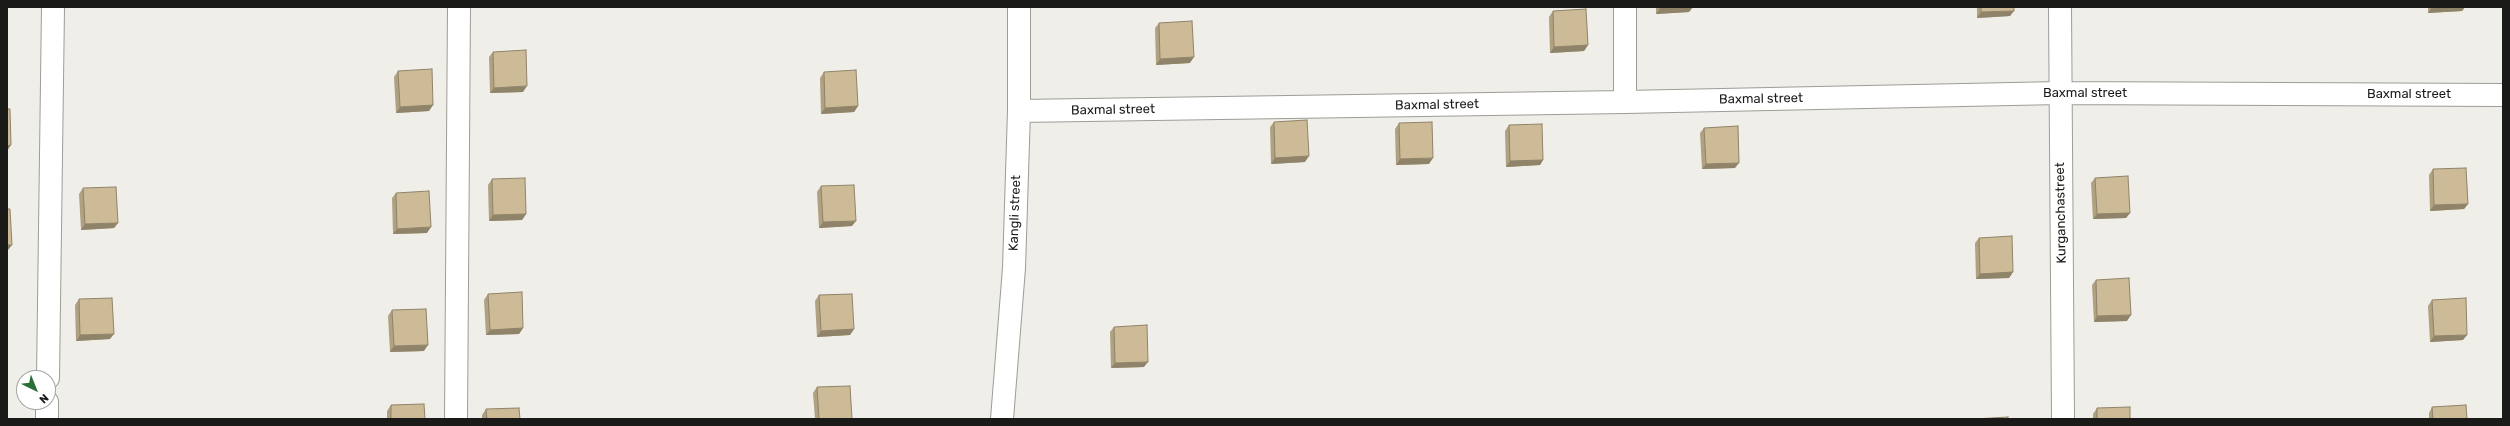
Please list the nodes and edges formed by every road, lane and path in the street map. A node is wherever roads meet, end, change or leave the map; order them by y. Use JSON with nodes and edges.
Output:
{"nodes":[{"id":1,"x":53,"y":7,"type":"edge"},
{"id":2,"x":459,"y":7,"type":"edge"},
{"id":3,"x":1019,"y":7,"type":"edge"},
{"id":4,"x":1625,"y":7,"type":"edge"},
{"id":5,"x":2060,"y":7,"type":"edge"},
{"id":6,"x":2060,"y":93,"type":"junction"},
{"id":7,"x":2503,"y":95,"type":"edge"},
{"id":8,"x":1625,"y":102,"type":"junction"},
{"id":9,"x":1019,"y":111,"type":"junction"},
{"id":10,"x":48,"y":370,"type":"edge"},
{"id":11,"x":456,"y":419,"type":"edge"},
{"id":12,"x":1002,"y":419,"type":"edge"},
{"id":13,"x":2063,"y":419,"type":"edge"}],
"edges":[{"from":1,"to":10,"type":"street"},
{"from":2,"to":11,"type":"street"},
{"from":3,"to":9,"type":"street","name":"Kangli street"},
{"from":4,"to":8,"type":"street"},
{"from":5,"to":6,"type":"street","name":"Kurganchastreet"},
{"from":6,"to":7,"type":"street","name":"Baxmal street"},
{"from":6,"to":8,"type":"street","name":"Baxmal street"},
{"from":6,"to":13,"type":"street","name":"Kurganchastreet"},
{"from":8,"to":9,"type":"street","name":"Baxmal street"},
{"from":9,"to":12,"type":"street","name":"Kangli street"}]}
